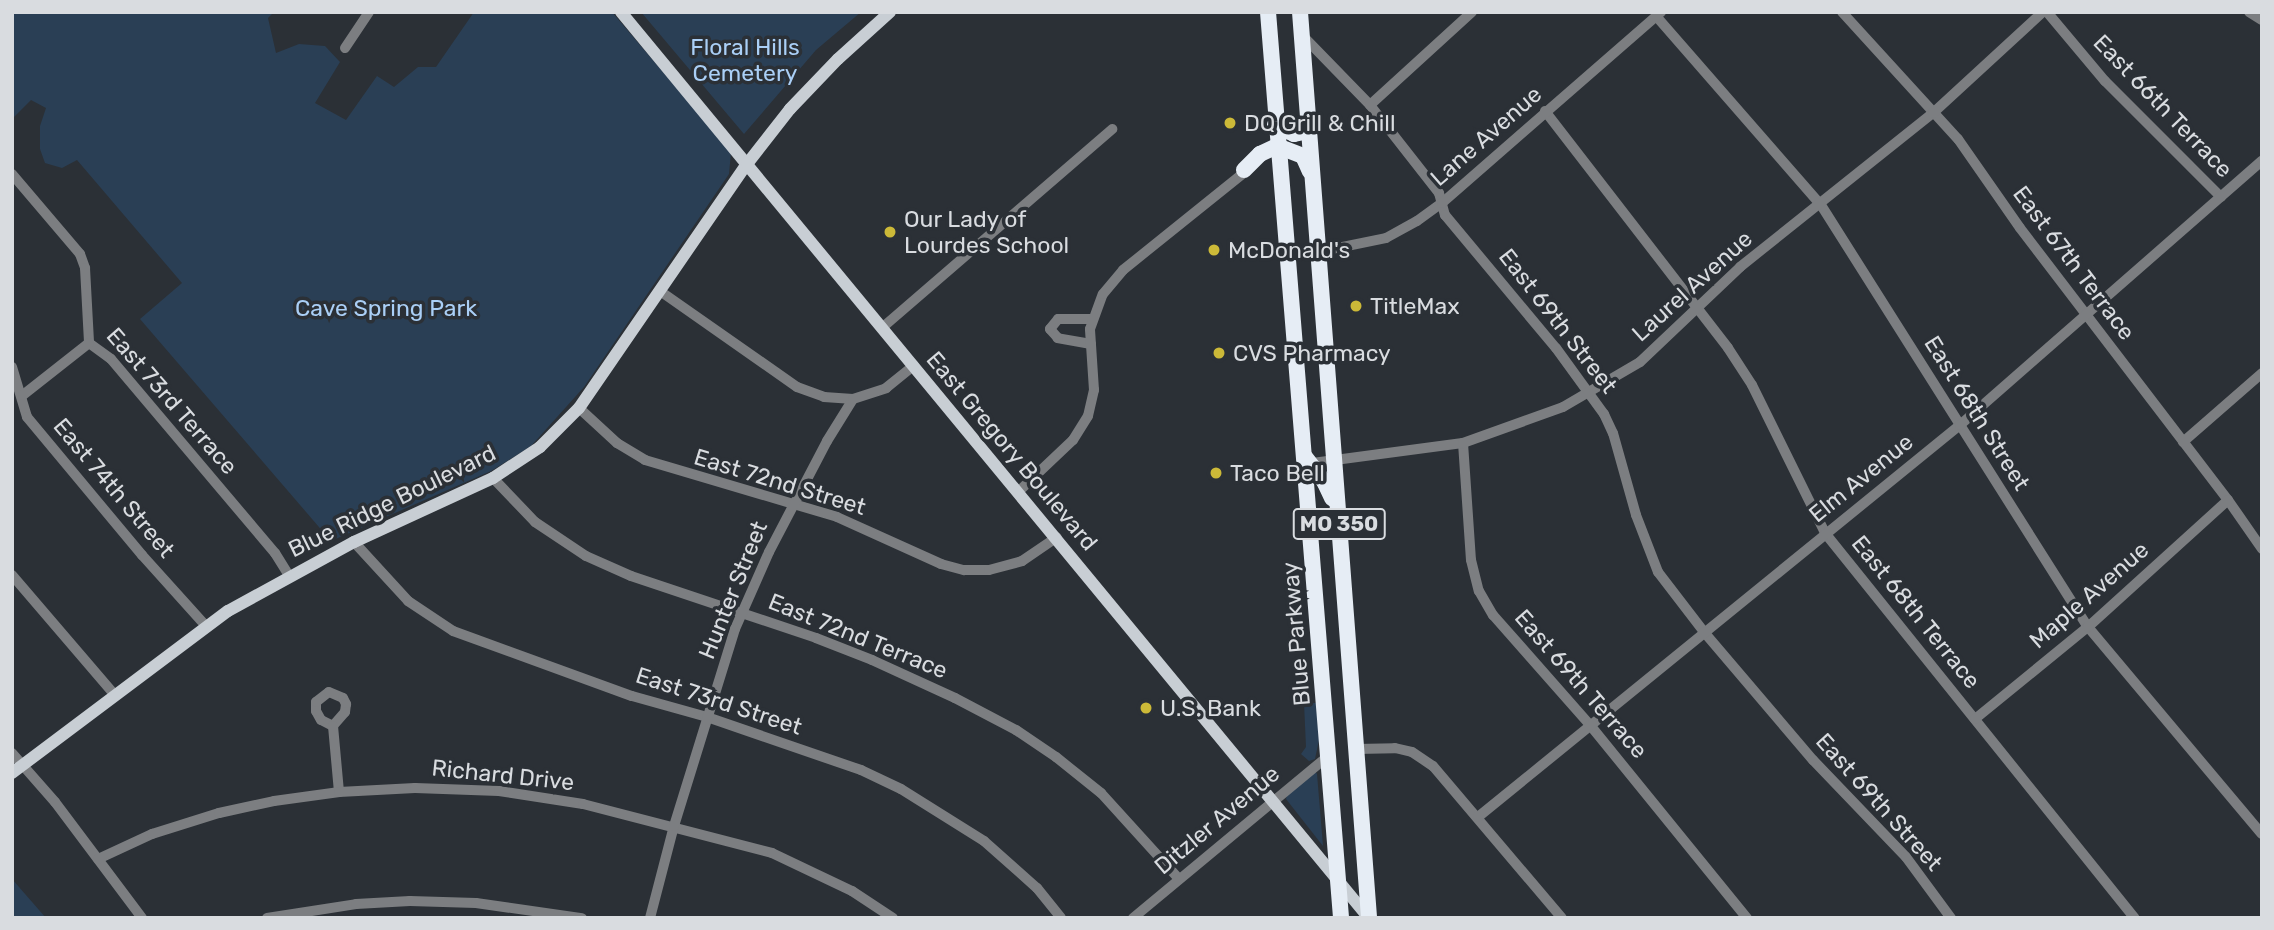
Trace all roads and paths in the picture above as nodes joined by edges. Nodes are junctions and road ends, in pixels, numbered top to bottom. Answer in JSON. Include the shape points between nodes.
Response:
{"nodes":[{"id":1,"x":369,"y":12,"type":"edge"},
{"id":2,"x":621,"y":12,"type":"edge"},
{"id":3,"x":890,"y":12,"type":"edge"},
{"id":4,"x":1268,"y":12,"type":"edge"},
{"id":5,"x":1300,"y":12,"type":"edge"},
{"id":6,"x":1472,"y":12,"type":"edge"},
{"id":7,"x":1842,"y":12,"type":"edge"},
{"id":8,"x":2045,"y":12,"type":"edge"},
{"id":9,"x":2249,"y":12,"type":"edge"},
{"id":10,"x":1659,"y":14,"type":"edge"},
{"id":11,"x":2262,"y":20,"type":"edge"},
{"id":12,"x":1302,"y":35,"type":"junction"},
{"id":13,"x":345,"y":48,"type":"dead end"},
{"id":14,"x":1370,"y":105,"type":"junction"},
{"id":15,"x":1545,"y":111,"type":"junction"},
{"id":16,"x":1933,"y":113,"type":"junction"},
{"id":17,"x":1275,"y":125,"type":"junction"},
{"id":18,"x":1112,"y":129,"type":"dead end"},
{"id":19,"x":1308,"y":131,"type":"junction"},
{"id":20,"x":1277,"y":146,"type":"junction"},
{"id":21,"x":2262,"y":162,"type":"edge"},
{"id":22,"x":747,"y":164,"type":"junction"},
{"id":23,"x":1278,"y":166,"type":"junction"},
{"id":24,"x":1245,"y":171,"type":"junction"},
{"id":25,"x":12,"y":174,"type":"edge"},
{"id":26,"x":1312,"y":178,"type":"junction"},
{"id":27,"x":2221,"y":197,"type":"junction"},
{"id":28,"x":1442,"y":203,"type":"junction"},
{"id":29,"x":1821,"y":205,"type":"junction"},
{"id":30,"x":1318,"y":251,"type":"junction"},
{"id":31,"x":660,"y":291,"type":"junction"},
{"id":32,"x":1698,"y":309,"type":"junction"},
{"id":33,"x":2087,"y":314,"type":"junction"},
{"id":34,"x":1092,"y":318,"type":"junction"},
{"id":35,"x":883,"y":327,"type":"junction"},
{"id":36,"x":89,"y":343,"type":"junction"},
{"id":37,"x":1091,"y":344,"type":"junction"},
{"id":38,"x":914,"y":365,"type":"junction"},
{"id":39,"x":12,"y":367,"type":"edge"},
{"id":40,"x":2262,"y":373,"type":"edge"},
{"id":41,"x":1589,"y":392,"type":"junction"},
{"id":42,"x":23,"y":396,"type":"junction"},
{"id":43,"x":853,"y":399,"type":"junction"},
{"id":44,"x":579,"y":408,"type":"junction"},
{"id":45,"x":1960,"y":425,"type":"junction"},
{"id":46,"x":2183,"y":442,"type":"junction"},
{"id":47,"x":1463,"y":443,"type":"junction"},
{"id":48,"x":1334,"y":460,"type":"junction"},
{"id":49,"x":1307,"y":461,"type":"junction"},
{"id":50,"x":493,"y":478,"type":"junction"},
{"id":51,"x":1019,"y":491,"type":"junction"},
{"id":52,"x":2228,"y":500,"type":"junction"},
{"id":53,"x":792,"y":505,"type":"junction"},
{"id":54,"x":1338,"y":514,"type":"junction"},
{"id":55,"x":1825,"y":533,"type":"junction"},
{"id":56,"x":1057,"y":537,"type":"junction"},
{"id":57,"x":354,"y":542,"type":"junction"},
{"id":58,"x":2262,"y":549,"type":"edge"},
{"id":59,"x":12,"y":575,"type":"edge"},
{"id":60,"x":289,"y":575,"type":"junction"},
{"id":61,"x":742,"y":612,"type":"junction"},
{"id":62,"x":205,"y":625,"type":"junction"},
{"id":63,"x":2088,"y":627,"type":"junction"},
{"id":64,"x":1703,"y":632,"type":"junction"},
{"id":65,"x":114,"y":694,"type":"junction"},
{"id":66,"x":707,"y":717,"type":"junction"},
{"id":67,"x":1975,"y":719,"type":"junction"},
{"id":68,"x":1591,"y":724,"type":"junction"},
{"id":69,"x":333,"y":726,"type":"dead end"},
{"id":70,"x":1356,"y":749,"type":"junction"},
{"id":71,"x":12,"y":752,"type":"edge"},
{"id":72,"x":1328,"y":756,"type":"junction"},
{"id":73,"x":17,"y":768,"type":"edge"},
{"id":74,"x":339,"y":792,"type":"junction"},
{"id":75,"x":1274,"y":801,"type":"junction"},
{"id":76,"x":1478,"y":817,"type":"junction"},
{"id":77,"x":674,"y":826,"type":"junction"},
{"id":78,"x":2262,"y":834,"type":"edge"},
{"id":79,"x":98,"y":859,"type":"junction"},
{"id":80,"x":1179,"y":879,"type":"junction"},
{"id":81,"x":1338,"y":882,"type":"junction"},
{"id":82,"x":142,"y":918,"type":"edge"},
{"id":83,"x":267,"y":918,"type":"edge"},
{"id":84,"x":582,"y":918,"type":"edge"},
{"id":85,"x":650,"y":918,"type":"edge"},
{"id":86,"x":893,"y":918,"type":"edge"},
{"id":87,"x":1061,"y":918,"type":"edge"},
{"id":88,"x":1133,"y":918,"type":"edge"},
{"id":89,"x":1341,"y":918,"type":"edge"},
{"id":90,"x":1369,"y":918,"type":"edge"},
{"id":91,"x":1562,"y":918,"type":"edge"},
{"id":92,"x":1747,"y":918,"type":"edge"},
{"id":93,"x":1951,"y":918,"type":"edge"},
{"id":94,"x":2135,"y":918,"type":"edge"}],
"edges":[{"from":1,"to":13,"type":"street"},
{"from":2,"to":22,"type":"main road","name":"East Gregory Boulevard"},
{"from":3,"to":22,"type":"main road","name":"Blue Ridge Boulevard","via":[[790,109]]},
{"from":4,"to":17,"type":"highway","name":"Blue Parkway","number":"MO 350"},
{"from":5,"to":12,"type":"highway","number":"MO 350"},
{"from":6,"to":14,"type":"street"},
{"from":7,"to":16,"type":"street","name":"East 67th Terrace"},
{"from":8,"to":16,"type":"street","name":"Laurel Avenue"},
{"from":8,"to":27,"type":"street","name":"East 66th Terrace","via":[[2105,81]]},
{"from":9,"to":11,"type":"street"},
{"from":10,"to":15,"type":"street","name":"Lane Avenue"},
{"from":10,"to":29,"type":"street","name":"East 68th Street"},
{"from":12,"to":14,"type":"street","name":"East 69th Street"},
{"from":12,"to":19,"type":"highway","number":"MO 350"},
{"from":14,"to":28,"type":"street","name":"East 69th Street","via":[[1440,193]]},
{"from":15,"to":28,"type":"street","name":"Lane Avenue"},
{"from":15,"to":32,"type":"street","name":"East 68th Terrace"},
{"from":16,"to":29,"type":"street","name":"Laurel Avenue"},
{"from":16,"to":33,"type":"street","name":"East 67th Terrace","via":[[1958,139]]},
{"from":17,"to":19,"type":"highway","via":[[1294,134]]},
{"from":17,"to":20,"type":"highway","name":"Blue Parkway","number":"MO 350"},
{"from":18,"to":35,"type":"street"},
{"from":19,"to":26,"type":"highway","number":"MO 350"},
{"from":20,"to":23,"type":"highway","name":"Blue Parkway","number":"MO 350"},
{"from":20,"to":24,"type":"highway","via":[[1259,154]]},
{"from":20,"to":26,"type":"highway","via":[[1303,156]]},
{"from":21,"to":27,"type":"street","name":"Elm Avenue"},
{"from":22,"to":31,"type":"main road","name":"Blue Ridge Boulevard"},
{"from":22,"to":35,"type":"main road","name":"East Gregory Boulevard"},
{"from":23,"to":24,"type":"highway","via":[[1262,164]]},
{"from":23,"to":49,"type":"highway","name":"Blue Parkway","number":"MO 350"},
{"from":24,"to":34,"type":"street","via":[[1123,270],[1103,294]]},
{"from":25,"to":36,"type":"street","name":"East 73rd Terrace","via":[[80,254],[85,268]]},
{"from":26,"to":30,"type":"highway","number":"MO 350"},
{"from":27,"to":33,"type":"street","name":"Elm Avenue"},
{"from":28,"to":30,"type":"street","name":"Lane Avenue","via":[[1386,238]]},
{"from":28,"to":41,"type":"street","name":"East 69th Street","via":[[1445,215]]},
{"from":29,"to":32,"type":"street","name":"Laurel Avenue","via":[[1740,267]]},
{"from":29,"to":45,"type":"street","name":"East 68th Street"},
{"from":30,"to":48,"type":"highway","number":"MO 350"},
{"from":31,"to":43,"type":"street","via":[[797,387],[824,397]]},
{"from":31,"to":44,"type":"main road","name":"Blue Ridge Boulevard"},
{"from":32,"to":41,"type":"street","name":"Laurel Avenue","via":[[1640,362]]},
{"from":32,"to":55,"type":"street","name":"East 68th Terrace","via":[[1752,385]]},
{"from":33,"to":45,"type":"street","name":"Elm Avenue"},
{"from":33,"to":46,"type":"street","name":"East 67th Terrace"},
{"from":34,"to":37,"type":"street"},
{"from":34,"to":37,"type":"street","via":[[1058,319],[1050,329],[1058,338]]},
{"from":35,"to":38,"type":"main road","name":"East Gregory Boulevard"},
{"from":36,"to":42,"type":"street"},
{"from":36,"to":60,"type":"street","name":"East 73rd Terrace","via":[[111,359]]},
{"from":37,"to":51,"type":"street","via":[[1094,390],[1088,416],[1073,440]]},
{"from":38,"to":43,"type":"street","via":[[886,388]]},
{"from":38,"to":51,"type":"main road","name":"East Gregory Boulevard"},
{"from":39,"to":42,"type":"street","name":"East 74th Street"},
{"from":40,"to":46,"type":"street"},
{"from":41,"to":47,"type":"street","name":"Laurel Avenue","via":[[1544,416]]},
{"from":41,"to":64,"type":"street","name":"East 69th Street","via":[[1613,433],[1651,558]]},
{"from":42,"to":62,"type":"street","name":"East 74th Street","via":[[27,417]]},
{"from":43,"to":53,"type":"street","name":"Hunter Street"},
{"from":44,"to":50,"type":"main road","name":"Blue Ridge Boulevard","via":[[540,447]]},
{"from":44,"to":53,"type":"street","name":"East 72nd Street","via":[[617,443],[645,460]]},
{"from":45,"to":55,"type":"street","name":"Elm Avenue"},
{"from":45,"to":63,"type":"street","name":"East 68th Street"},
{"from":46,"to":52,"type":"street","name":"East 67th Terrace"},
{"from":47,"to":48,"type":"street","name":"Laurel Avenue"},
{"from":47,"to":68,"type":"street","name":"East 69th Terrace","via":[[1471,560],[1479,591],[1493,615]]},
{"from":48,"to":49,"type":"street","name":"Laurel Avenue"},
{"from":48,"to":54,"type":"highway","number":"MO 350"},
{"from":49,"to":54,"type":"highway","via":[[1325,483]]},
{"from":49,"to":72,"type":"highway","name":"Blue Parkway","number":"MO 350"},
{"from":50,"to":57,"type":"main road","name":"Blue Ridge Boulevard"},
{"from":50,"to":61,"type":"street","name":"East 72nd Terrace","via":[[536,522],[586,556],[631,576]]},
{"from":51,"to":56,"type":"main road","name":"East Gregory Boulevard"},
{"from":52,"to":58,"type":"street","name":"East 67th Terrace"},
{"from":52,"to":63,"type":"street","name":"Maple Avenue"},
{"from":53,"to":56,"type":"street","name":"East 72nd Street","via":[[837,517],[964,570],[989,570],[1023,561]]},
{"from":53,"to":61,"type":"street","name":"Hunter Street"},
{"from":54,"to":70,"type":"highway","number":"MO 350"},
{"from":55,"to":64,"type":"street","name":"Elm Avenue"},
{"from":55,"to":67,"type":"street","name":"East 68th Terrace"},
{"from":56,"to":75,"type":"main road","name":"East Gregory Boulevard"},
{"from":57,"to":60,"type":"main road","name":"Blue Ridge Boulevard"},
{"from":57,"to":66,"type":"street","name":"East 73rd Street","via":[[408,601],[453,631],[632,696]]},
{"from":59,"to":65,"type":"street"},
{"from":60,"to":62,"type":"main road","name":"Blue Ridge Boulevard"},
{"from":61,"to":66,"type":"street","name":"Hunter Street"},
{"from":61,"to":80,"type":"street","name":"East 72nd Terrace","via":[[872,660],[1016,730],[1101,793]]},
{"from":62,"to":65,"type":"main road","name":"Blue Ridge Boulevard"},
{"from":63,"to":67,"type":"street","name":"Maple Avenue"},
{"from":63,"to":78,"type":"street","name":"East 68th Street"},
{"from":64,"to":68,"type":"street","name":"Elm Avenue"},
{"from":64,"to":93,"type":"street","name":"East 69th Street","via":[[1813,760],[1906,857]]},
{"from":65,"to":73,"type":"main road","name":"Blue Ridge Boulevard"},
{"from":66,"to":77,"type":"street","name":"Hunter Street"},
{"from":66,"to":87,"type":"street","name":"East 73rd Street","via":[[861,770],[940,810],[1024,876]]},
{"from":67,"to":94,"type":"street","name":"East 68th Terrace"},
{"from":68,"to":76,"type":"street","name":"Elm Avenue"},
{"from":68,"to":92,"type":"street","name":"East 69th Terrace"},
{"from":69,"to":74,"type":"street"},
{"from":70,"to":76,"type":"street","via":[[1412,752],[1433,766]]},
{"from":70,"to":90,"type":"highway","number":"MO 350"},
{"from":71,"to":73,"type":"street"},
{"from":72,"to":75,"type":"street","name":"Ditzler Avenue"},
{"from":72,"to":81,"type":"highway","name":"Blue Parkway","number":"MO 350"},
{"from":73,"to":79,"type":"street","via":[[55,802]]},
{"from":74,"to":77,"type":"street","name":"Richard Drive","via":[[415,788],[499,791],[583,804]]},
{"from":74,"to":79,"type":"street","name":"Richard Drive","via":[[219,813],[152,834]]},
{"from":75,"to":80,"type":"street","name":"Ditzler Avenue"},
{"from":75,"to":81,"type":"main road","name":"East Gregory Boulevard"},
{"from":76,"to":91,"type":"street"},
{"from":77,"to":85,"type":"street","name":"Hunter Street"},
{"from":77,"to":86,"type":"street","name":"Richard Drive","via":[[772,853],[813,870]]},
{"from":79,"to":82,"type":"street"},
{"from":80,"to":88,"type":"street","name":"Ditzler Avenue"},
{"from":81,"to":89,"type":"highway","name":"Blue Parkway","number":"MO 350"},
{"from":81,"to":90,"type":"main road","name":"East Gregory Boulevard"},
{"from":83,"to":84,"type":"street","via":[[410,901],[476,903]]}]}
